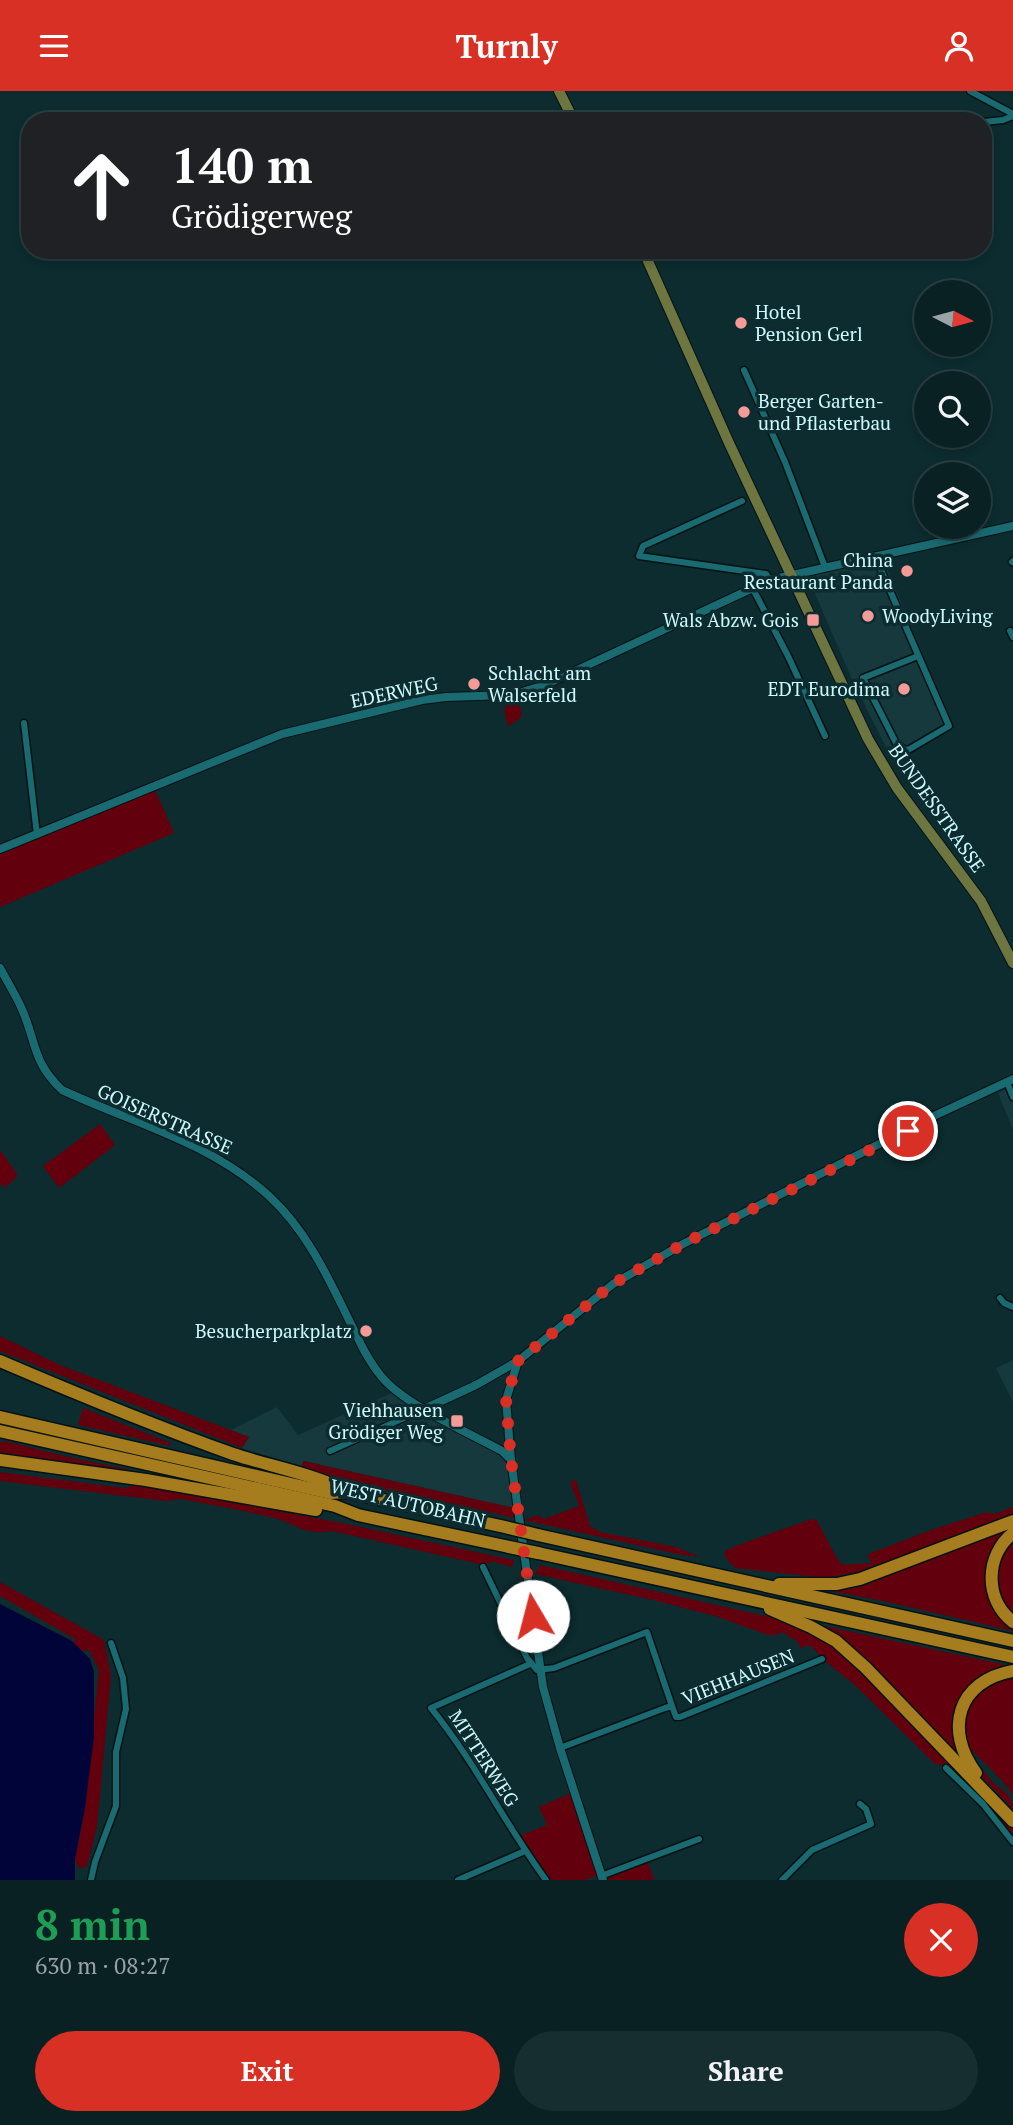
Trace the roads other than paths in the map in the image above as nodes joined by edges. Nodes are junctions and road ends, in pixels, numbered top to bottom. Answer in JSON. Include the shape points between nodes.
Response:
{"nodes":[{"id":1,"x":559,"y":91,"type":"edge"},
{"id":2,"x":971,"y":91,"type":"edge"},
{"id":3,"x":570,"y":112,"type":"edge"},
{"id":4,"x":1013,"y":115,"type":"edge"},
{"id":5,"x":992,"y":120,"type":"edge"},
{"id":6,"x":647,"y":259,"type":"edge"},
{"id":7,"x":744,"y":370,"type":"dead end"},
{"id":8,"x":742,"y":501,"type":"dead end"},
{"id":9,"x":1013,"y":526,"type":"edge"},
{"id":10,"x":875,"y":557,"type":"junction"},
{"id":11,"x":825,"y":567,"type":"junction"},
{"id":12,"x":793,"y":576,"type":"junction"},
{"id":13,"x":770,"y":580,"type":"junction"},
{"id":14,"x":753,"y":589,"type":"junction"},
{"id":15,"x":918,"y":656,"type":"junction"},
{"id":16,"x":24,"y":723,"type":"dead end"},
{"id":17,"x":825,"y":736,"type":"dead end"},
{"id":18,"x":37,"y":835,"type":"junction"},
{"id":19,"x":0,"y":849,"type":"edge"},
{"id":20,"x":1013,"y":963,"type":"edge"},
{"id":21,"x":0,"y":968,"type":"edge"},
{"id":22,"x":1010,"y":1080,"type":"edge"},
{"id":23,"x":1013,"y":1097,"type":"edge"},
{"id":24,"x":1000,"y":1298,"type":"dead end"},
{"id":25,"x":1013,"y":1307,"type":"edge"},
{"id":26,"x":0,"y":1361,"type":"edge"},
{"id":27,"x":518,"y":1361,"type":"junction"},
{"id":28,"x":424,"y":1409,"type":"junction"},
{"id":29,"x":0,"y":1417,"type":"edge"},
{"id":30,"x":0,"y":1431,"type":"edge"},
{"id":31,"x":330,"y":1451,"type":"dead end"},
{"id":32,"x":0,"y":1460,"type":"edge"},
{"id":33,"x":511,"y":1460,"type":"junction"},
{"id":34,"x":347,"y":1492,"type":"junction"},
{"id":35,"x":358,"y":1515,"type":"junction"},
{"id":36,"x":1013,"y":1521,"type":"edge"},
{"id":37,"x":1013,"y":1533,"type":"edge"},
{"id":38,"x":483,"y":1567,"type":"dead end"},
{"id":39,"x":755,"y":1584,"type":"junction"},
{"id":40,"x":751,"y":1599,"type":"junction"},
{"id":41,"x":1013,"y":1622,"type":"edge"},
{"id":42,"x":1013,"y":1641,"type":"edge"},
{"id":43,"x":111,"y":1643,"type":"dead end"},
{"id":44,"x":1013,"y":1657,"type":"edge"},
{"id":45,"x":822,"y":1659,"type":"dead end"},
{"id":46,"x":530,"y":1664,"type":"junction"},
{"id":47,"x":541,"y":1671,"type":"junction"},
{"id":48,"x":1013,"y":1671,"type":"edge"},
{"id":49,"x":672,"y":1706,"type":"junction"},
{"id":50,"x":560,"y":1748,"type":"junction"},
{"id":51,"x":946,"y":1768,"type":"dead end"},
{"id":52,"x":860,"y":1804,"type":"dead end"},
{"id":53,"x":1013,"y":1811,"type":"edge"},
{"id":54,"x":1013,"y":1821,"type":"edge"},
{"id":55,"x":699,"y":1839,"type":"dead end"},
{"id":56,"x":1013,"y":1842,"type":"edge"},
{"id":57,"x":525,"y":1851,"type":"junction"},
{"id":58,"x":602,"y":1878,"type":"edge"},
{"id":59,"x":91,"y":1880,"type":"edge"},
{"id":60,"x":458,"y":1880,"type":"edge"},
{"id":61,"x":546,"y":1880,"type":"edge"},
{"id":62,"x":782,"y":1880,"type":"edge"}],
"edges":[{"from":1,"to":3,"type":"main road"},
{"from":2,"to":4,"type":"street"},
{"from":4,"to":5,"type":"street"},
{"from":6,"to":12,"type":"main road","name":"BUNDESSTRASSE"},
{"from":7,"to":11,"type":"street"},
{"from":8,"to":13,"type":"street","via":[[643,546],[639,556],[766,574]]},
{"from":9,"to":10,"type":"street","name":"EDERWEG"},
{"from":10,"to":11,"type":"street","name":"EDERWEG"},
{"from":10,"to":15,"type":"street"},
{"from":11,"to":12,"type":"street","name":"EDERWEG"},
{"from":12,"to":13,"type":"street","name":"EDERWEG"},
{"from":12,"to":20,"type":"main road","name":"BUNDESSTRASSE","via":[[885,769],[977,895]]},
{"from":13,"to":14,"type":"street","name":"EDERWEG"},
{"from":14,"to":17,"type":"street"},
{"from":14,"to":18,"type":"street","name":"EDERWEG","via":[[531,691],[422,700],[282,734]]},
{"from":15,"to":15,"type":"street","via":[[949,726],[908,750],[898,747],[863,678]]},
{"from":16,"to":18,"type":"street"},
{"from":18,"to":19,"type":"street","name":"EDERWEG"},
{"from":21,"to":28,"type":"street","name":"GOISERSTRASSE","via":[[22,1008],[38,1061],[50,1078],[62,1090],[196,1146],[235,1168],[270,1197],[297,1227],[324,1269],[380,1375]]},
{"from":22,"to":23,"type":"street"},
{"from":22,"to":27,"type":"street","via":[[613,1284]]},
{"from":24,"to":25,"type":"street"},
{"from":26,"to":34,"type":"highway","via":[[164,1429]]},
{"from":27,"to":28,"type":"street"},
{"from":27,"to":33,"type":"street","via":[[506,1399]]},
{"from":28,"to":31,"type":"street"},
{"from":28,"to":33,"type":"street","name":"GOISERSTRASSE"},
{"from":29,"to":34,"type":"highway","name":"WEST AUTOBAHN","via":[[330,1493]]},
{"from":30,"to":35,"type":"highway","name":"WEST AUTOBAHN","via":[[335,1506]]},
{"from":32,"to":35,"type":"highway"},
{"from":33,"to":47,"type":"street"},
{"from":34,"to":39,"type":"highway","name":"WEST AUTOBAHN","bridge":true},
{"from":35,"to":40,"type":"highway","name":"WEST AUTOBAHN","bridge":true},
{"from":36,"to":39,"type":"highway","via":[[850,1581]]},
{"from":37,"to":41,"type":"highway","via":[[1000,1546],[990,1576],[1000,1609]]},
{"from":38,"to":46,"type":"street"},
{"from":39,"to":42,"type":"highway","name":"WEST AUTOBAHN"},
{"from":40,"to":44,"type":"highway","name":"WEST AUTOBAHN"},
{"from":40,"to":54,"type":"highway","via":[[836,1641]]},
{"from":43,"to":59,"type":"street","via":[[123,1678],[126,1709],[116,1752],[116,1806]]},
{"from":45,"to":49,"type":"street","name":"VIEHHAUSEN","via":[[680,1717]]},
{"from":46,"to":47,"type":"street"},
{"from":46,"to":57,"type":"street","name":"MITTERWEG","via":[[431,1708],[487,1786]]},
{"from":47,"to":49,"type":"street","name":"VIEHHAUSEN","via":[[647,1632]]},
{"from":47,"to":50,"type":"street"},
{"from":48,"to":53,"type":"highway","via":[[992,1677],[970,1694],[959,1717],[958,1734],[968,1762]]},
{"from":49,"to":50,"type":"street","name":"VIEHHAUSEN"},
{"from":50,"to":58,"type":"street"},
{"from":51,"to":56,"type":"street"},
{"from":52,"to":62,"type":"street","via":[[872,1824],[812,1850]]},
{"from":55,"to":58,"type":"street"},
{"from":57,"to":60,"type":"street"},
{"from":57,"to":61,"type":"street","name":"MITTERWEG"}]}
